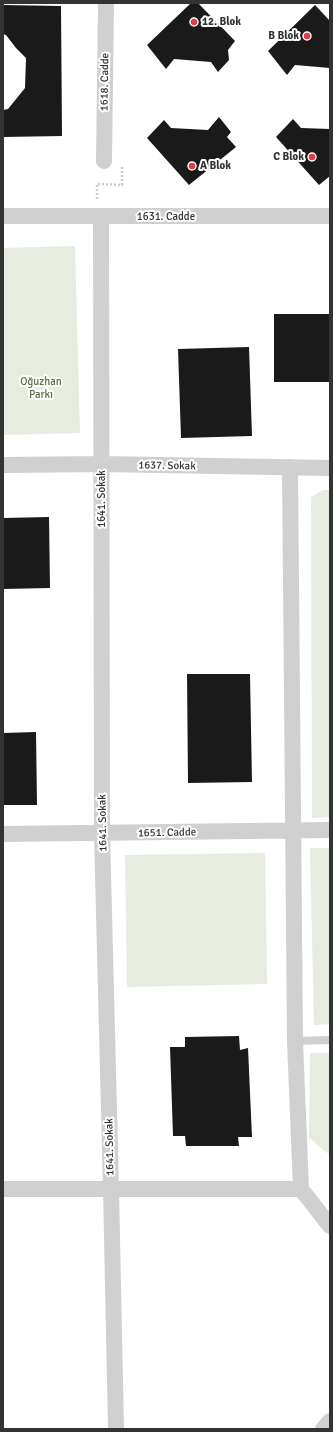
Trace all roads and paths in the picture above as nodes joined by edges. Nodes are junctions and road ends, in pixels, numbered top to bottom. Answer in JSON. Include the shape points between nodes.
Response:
{"nodes":[{"id":1,"x":106,"y":3,"type":"edge"},
{"id":2,"x":104,"y":161,"type":"joint"},
{"id":3,"x":3,"y":216,"type":"edge"},
{"id":4,"x":330,"y":216,"type":"edge"},
{"id":5,"x":99,"y":217,"type":"junction"},
{"id":6,"x":102,"y":464,"type":"junction"},
{"id":7,"x":3,"y":465,"type":"edge"},
{"id":8,"x":290,"y":468,"type":"junction"},
{"id":9,"x":330,"y":468,"type":"edge"},
{"id":10,"x":330,"y":830,"type":"edge"},
{"id":11,"x":292,"y":831,"type":"junction"},
{"id":12,"x":3,"y":834,"type":"edge"},
{"id":13,"x":102,"y":834,"type":"junction"},
{"id":14,"x":330,"y":1040,"type":"edge"},
{"id":15,"x":295,"y":1041,"type":"junction"},
{"id":16,"x":3,"y":1189,"type":"edge"},
{"id":17,"x":111,"y":1189,"type":"junction"},
{"id":18,"x":301,"y":1189,"type":"junction"},
{"id":19,"x":330,"y":1209,"type":"edge"},
{"id":20,"x":330,"y":1226,"type":"edge"},
{"id":21,"x":330,"y":1421,"type":"edge"},
{"id":22,"x":116,"y":1429,"type":"edge"},
{"id":23,"x":322,"y":1429,"type":"edge"}],
"edges":[{"from":1,"to":2,"type":"street","name":"1618. Cadde"},
{"from":2,"to":5,"type":"path","via":[[122,161],[122,185],[97,184]]},
{"from":3,"to":5,"type":"street","name":"1631. Cadde"},
{"from":4,"to":5,"type":"street","name":"1631. Cadde"},
{"from":5,"to":6,"type":"street","name":"1641. Sokak"},
{"from":6,"to":7,"type":"street","name":"1637. Sokak"},
{"from":6,"to":8,"type":"street","name":"1637. Sokak"},
{"from":6,"to":13,"type":"street","name":"1641. Sokak"},
{"from":8,"to":9,"type":"street","name":"1637. Sokak"},
{"from":8,"to":11,"type":"street"},
{"from":10,"to":11,"type":"street","name":"1651. Cadde"},
{"from":11,"to":13,"type":"street","name":"1651. Cadde"},
{"from":11,"to":15,"type":"street"},
{"from":12,"to":13,"type":"street","name":"1651. Cadde"},
{"from":13,"to":17,"type":"street","name":"1641. Sokak"},
{"from":14,"to":15,"type":"lane"},
{"from":15,"to":18,"type":"street"},
{"from":16,"to":17,"type":"street"},
{"from":17,"to":18,"type":"street"},
{"from":17,"to":22,"type":"street","name":"1641. Sokak"},
{"from":18,"to":19,"type":"street"},
{"from":18,"to":20,"type":"street"},
{"from":21,"to":23,"type":"street"}]}
